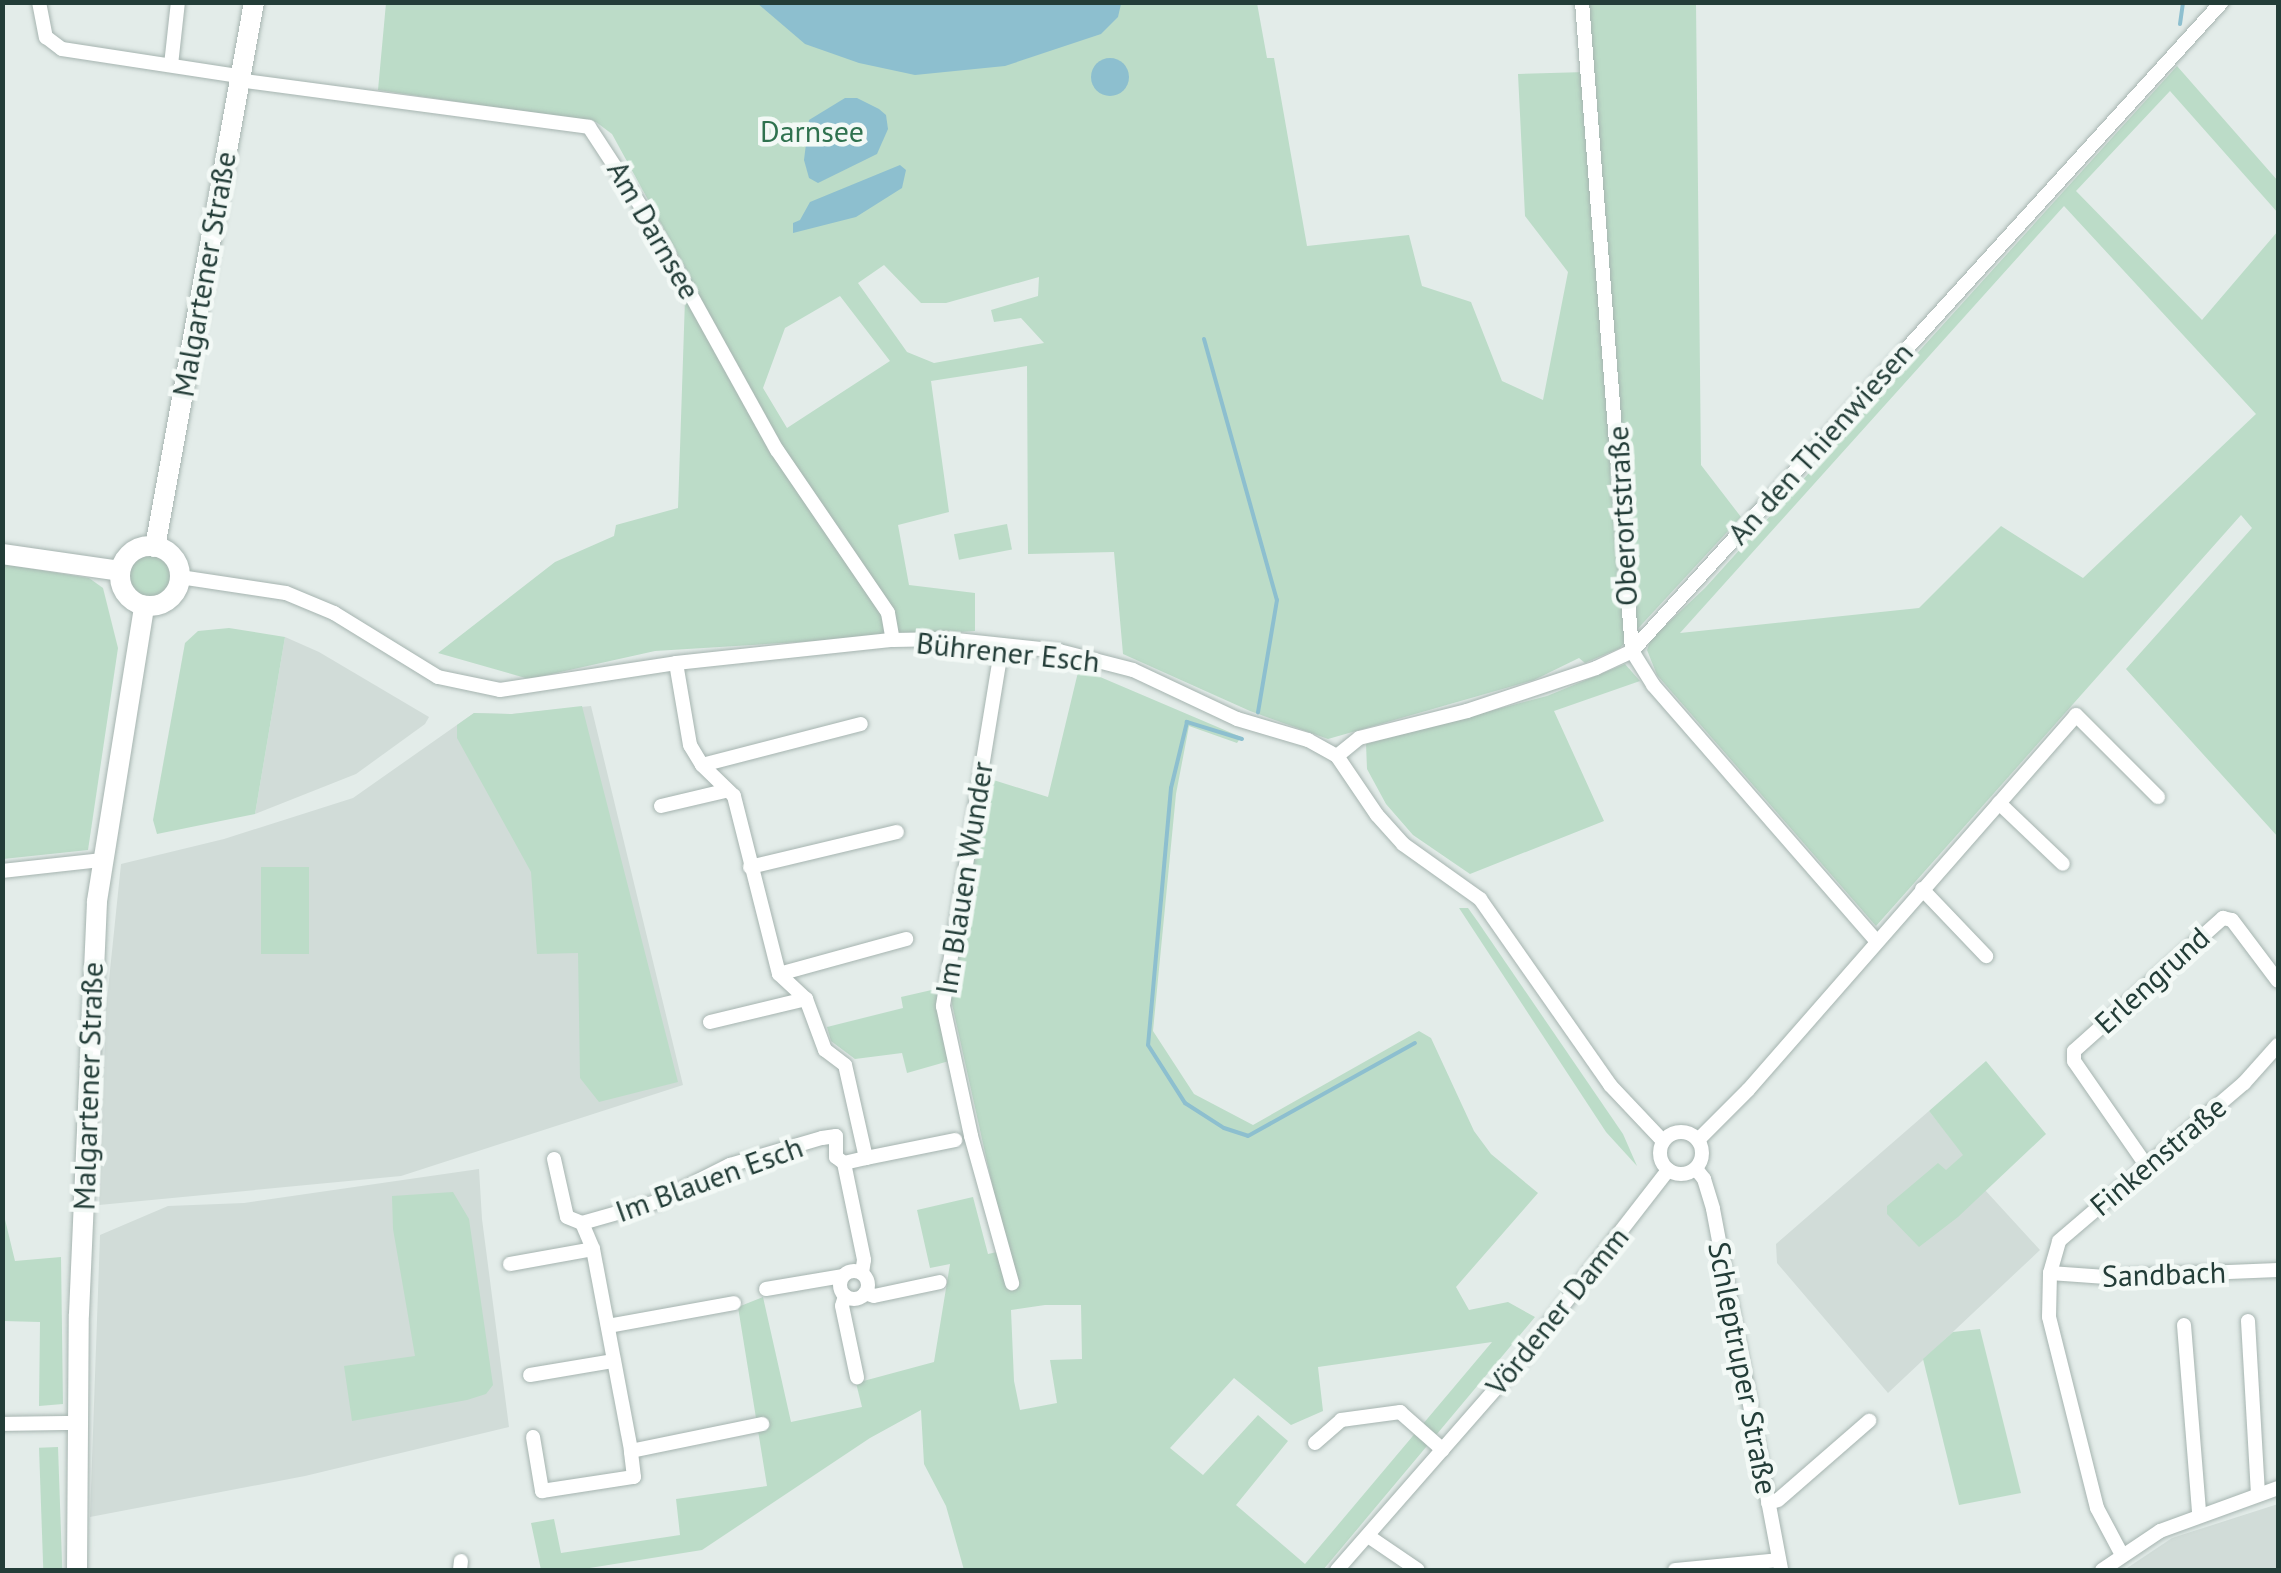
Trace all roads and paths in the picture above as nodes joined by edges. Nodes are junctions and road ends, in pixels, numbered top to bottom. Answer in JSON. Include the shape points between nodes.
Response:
{"nodes":[{"id":1,"x":39,"y":2,"type":"edge"},
{"id":2,"x":178,"y":2,"type":"edge"},
{"id":3,"x":254,"y":2,"type":"edge"},
{"id":4,"x":1582,"y":2,"type":"edge"},
{"id":5,"x":2222,"y":2,"type":"edge"},
{"id":6,"x":171,"y":65,"type":"junction"},
{"id":7,"x":238,"y":78,"type":"junction"},
{"id":8,"x":155,"y":546,"type":"junction"},
{"id":9,"x":2,"y":554,"type":"edge"},
{"id":10,"x":120,"y":571,"type":"junction"},
{"id":11,"x":180,"y":577,"type":"junction"},
{"id":12,"x":144,"y":606,"type":"junction"},
{"id":13,"x":893,"y":640,"type":"junction"},
{"id":14,"x":1002,"y":645,"type":"junction"},
{"id":15,"x":1632,"y":651,"type":"junction"},
{"id":16,"x":676,"y":663,"type":"junction"},
{"id":17,"x":861,"y":724,"type":"dead end"},
{"id":18,"x":1338,"y":756,"type":"junction"},
{"id":19,"x":702,"y":765,"type":"junction"},
{"id":20,"x":725,"y":791,"type":"junction"},
{"id":21,"x":2158,"y":798,"type":"dead end"},
{"id":22,"x":1998,"y":803,"type":"junction"},
{"id":23,"x":661,"y":806,"type":"dead end"},
{"id":24,"x":897,"y":832,"type":"dead end"},
{"id":25,"x":102,"y":860,"type":"junction"},
{"id":26,"x":2062,"y":864,"type":"dead end"},
{"id":27,"x":750,"y":867,"type":"junction"},
{"id":28,"x":2,"y":871,"type":"edge"},
{"id":29,"x":1922,"y":889,"type":"junction"},
{"id":30,"x":906,"y":940,"type":"dead end"},
{"id":31,"x":1876,"y":941,"type":"junction"},
{"id":32,"x":1986,"y":956,"type":"dead end"},
{"id":33,"x":779,"y":974,"type":"junction"},
{"id":34,"x":2278,"y":980,"type":"edge"},
{"id":35,"x":806,"y":999,"type":"junction"},
{"id":36,"x":710,"y":1022,"type":"dead end"},
{"id":37,"x":2278,"y":1045,"type":"edge"},
{"id":38,"x":858,"y":1127,"type":"junction"},
{"id":39,"x":836,"y":1136,"type":"junction"},
{"id":40,"x":955,"y":1140,"type":"dead end"},
{"id":41,"x":1698,"y":1140,"type":"junction"},
{"id":42,"x":1663,"y":1141,"type":"junction"},
{"id":43,"x":866,"y":1158,"type":"junction"},
{"id":44,"x":554,"y":1159,"type":"dead end"},
{"id":45,"x":844,"y":1164,"type":"junction"},
{"id":46,"x":2146,"y":1164,"type":"junction"},
{"id":47,"x":1696,"y":1169,"type":"junction"},
{"id":48,"x":1668,"y":1170,"type":"junction"},
{"id":49,"x":582,"y":1223,"type":"junction"},
{"id":50,"x":592,"y":1248,"type":"junction"},
{"id":51,"x":510,"y":1264,"type":"dead end"},
{"id":52,"x":2278,"y":1270,"type":"edge"},
{"id":53,"x":862,"y":1274,"type":"junction"},
{"id":54,"x":2050,"y":1274,"type":"junction"},
{"id":55,"x":842,"y":1276,"type":"junction"},
{"id":56,"x":940,"y":1282,"type":"dead end"},
{"id":57,"x":1012,"y":1283,"type":"dead end"},
{"id":58,"x":766,"y":1289,"type":"dead end"},
{"id":59,"x":866,"y":1293,"type":"junction"},
{"id":60,"x":844,"y":1296,"type":"junction"},
{"id":61,"x":734,"y":1303,"type":"dead end"},
{"id":62,"x":2248,"y":1321,"type":"dead end"},
{"id":63,"x":2184,"y":1324,"type":"dead end"},
{"id":64,"x":608,"y":1326,"type":"junction"},
{"id":65,"x":614,"y":1360,"type":"junction"},
{"id":66,"x":530,"y":1374,"type":"dead end"},
{"id":67,"x":858,"y":1377,"type":"dead end"},
{"id":68,"x":1869,"y":1420,"type":"dead end"},
{"id":69,"x":76,"y":1423,"type":"junction"},
{"id":70,"x":2,"y":1424,"type":"edge"},
{"id":71,"x":762,"y":1424,"type":"dead end"},
{"id":72,"x":533,"y":1438,"type":"dead end"},
{"id":73,"x":1315,"y":1443,"type":"dead end"},
{"id":74,"x":1444,"y":1450,"type":"junction"},
{"id":75,"x":631,"y":1451,"type":"junction"},
{"id":76,"x":2278,"y":1488,"type":"edge"},
{"id":77,"x":2258,"y":1496,"type":"junction"},
{"id":78,"x":1768,"y":1502,"type":"junction"},
{"id":79,"x":2200,"y":1514,"type":"junction"},
{"id":80,"x":1368,"y":1536,"type":"junction"},
{"id":81,"x":2122,"y":1555,"type":"junction"},
{"id":82,"x":1780,"y":1565,"type":"edge"},
{"id":83,"x":78,"y":1570,"type":"edge"},
{"id":84,"x":1337,"y":1570,"type":"edge"},
{"id":85,"x":1418,"y":1570,"type":"edge"},
{"id":86,"x":1675,"y":1570,"type":"edge"},
{"id":87,"x":2102,"y":1570,"type":"edge"}],
"edges":[{"from":1,"to":6,"type":"street","via":[[46,37],[62,49]]},
{"from":2,"to":6,"type":"street"},
{"from":3,"to":7,"type":"street","name":"Malgartener Straße"},
{"from":4,"to":15,"type":"street","name":"Oberortstraße"},
{"from":5,"to":15,"type":"street","name":"An den Thienwiesen"},
{"from":6,"to":7,"type":"street"},
{"from":7,"to":8,"type":"street","name":"Malgartener Straße"},
{"from":7,"to":13,"type":"street","name":"Am Darnsee","via":[[589,127],[655,230],[777,450],[888,613]]},
{"from":8,"to":10,"type":"street","via":[[129,554]]},
{"from":8,"to":11,"type":"street","via":[[172,556]]},
{"from":9,"to":10,"type":"street"},
{"from":10,"to":12,"type":"street","via":[[124,594]]},
{"from":11,"to":12,"type":"street","via":[[170,599]]},
{"from":11,"to":16,"type":"street","name":"Bührener Esch","via":[[286,592],[334,613],[415,666],[470,686],[533,689]]},
{"from":12,"to":25,"type":"street","name":"Malgartener Straße"},
{"from":13,"to":14,"type":"street","name":"Bührener Esch"},
{"from":13,"to":16,"type":"street","name":"Bührener Esch"},
{"from":14,"to":18,"type":"street","name":"Bührener Esch","via":[[1114,664]]},
{"from":14,"to":57,"type":"street","name":"Im Blauen Wunder","via":[[943,1006]]},
{"from":15,"to":18,"type":"street","name":"An den Thienwiesen","via":[[1467,711],[1359,738]]},
{"from":15,"to":31,"type":"street","name":"Oberortstraße","via":[[1653,685]]},
{"from":16,"to":19,"type":"street","via":[[690,745]]},
{"from":17,"to":19,"type":"street"},
{"from":18,"to":42,"type":"street","via":[[1403,844],[1480,899],[1610,1086]]},
{"from":19,"to":20,"type":"street"},
{"from":20,"to":23,"type":"street"},
{"from":20,"to":27,"type":"street","via":[[734,796]]},
{"from":21,"to":22,"type":"street","via":[[2076,715]]},
{"from":22,"to":26,"type":"street"},
{"from":22,"to":29,"type":"street"},
{"from":24,"to":27,"type":"street"},
{"from":25,"to":28,"type":"street"},
{"from":25,"to":69,"type":"street","name":"Malgartener Straße"},
{"from":27,"to":33,"type":"street"},
{"from":29,"to":31,"type":"street"},
{"from":29,"to":32,"type":"street"},
{"from":30,"to":33,"type":"street"},
{"from":31,"to":41,"type":"street"},
{"from":33,"to":35,"type":"street"},
{"from":34,"to":46,"type":"street","name":"Erlengrund","via":[[2232,920],[2222,918],[2074,1052]]},
{"from":35,"to":36,"type":"street"},
{"from":35,"to":38,"type":"street","via":[[825,1050],[844,1065]]},
{"from":37,"to":46,"type":"street","name":"Finkenstraße","via":[[2244,1083]]},
{"from":38,"to":39,"type":"street","name":"Im Blauen Esch"},
{"from":38,"to":43,"type":"street"},
{"from":39,"to":45,"type":"street","name":"Im Blauen Esch","via":[[836,1156]]},
{"from":39,"to":49,"type":"street","name":"Im Blauen Esch","via":[[730,1165],[656,1202]]},
{"from":40,"to":43,"type":"street","name":"Im Blauen Esch"},
{"from":41,"to":42,"type":"street","via":[[1681,1131]]},
{"from":41,"to":47,"type":"street","via":[[1702,1158]]},
{"from":42,"to":48,"type":"street"},
{"from":43,"to":45,"type":"street","name":"Im Blauen Esch"},
{"from":44,"to":49,"type":"street","name":"Im Blauen Esch","via":[[568,1217]]},
{"from":45,"to":53,"type":"street","name":"Im Blauen Esch"},
{"from":46,"to":54,"type":"street","name":"Finkenstraße","via":[[2059,1241]]},
{"from":47,"to":48,"type":"street"},
{"from":47,"to":78,"type":"street","name":"Schleptruper Straße","via":[[1710,1193]]},
{"from":48,"to":74,"type":"street","name":"Vördener Damm"},
{"from":49,"to":50,"type":"street","name":"Im Blauen Esch"},
{"from":50,"to":51,"type":"street","name":"Im Blauen Esch"},
{"from":50,"to":64,"type":"street","name":"Im Blauen Esch"},
{"from":52,"to":54,"type":"street","name":"Sandbach"},
{"from":53,"to":55,"type":"street"},
{"from":53,"to":59,"type":"street"},
{"from":54,"to":81,"type":"street","via":[[2048,1316],[2082,1453],[2097,1508]]},
{"from":55,"to":58,"type":"street"},
{"from":55,"to":60,"type":"street"},
{"from":56,"to":59,"type":"street"},
{"from":59,"to":60,"type":"street"},
{"from":60,"to":67,"type":"street"},
{"from":61,"to":64,"type":"street"},
{"from":62,"to":77,"type":"street"},
{"from":63,"to":79,"type":"street"},
{"from":64,"to":65,"type":"street","name":"Im Blauen Esch"},
{"from":65,"to":66,"type":"street"},
{"from":65,"to":75,"type":"street","name":"Im Blauen Esch"},
{"from":68,"to":78,"type":"street"},
{"from":69,"to":70,"type":"street"},
{"from":69,"to":83,"type":"street","name":"Malgartener Straße"},
{"from":71,"to":75,"type":"street"},
{"from":72,"to":75,"type":"street","via":[[542,1491],[634,1477]]},
{"from":73,"to":74,"type":"street","via":[[1341,1420],[1400,1412]]},
{"from":74,"to":80,"type":"street","name":"Vördener Damm"},
{"from":76,"to":77,"type":"street"},
{"from":77,"to":79,"type":"street"},
{"from":78,"to":82,"type":"street","name":"Schleptruper Straße"},
{"from":79,"to":81,"type":"street"},
{"from":80,"to":84,"type":"street","name":"Vördener Damm"},
{"from":80,"to":85,"type":"street"},
{"from":81,"to":87,"type":"street"},
{"from":82,"to":86,"type":"street"}]}
